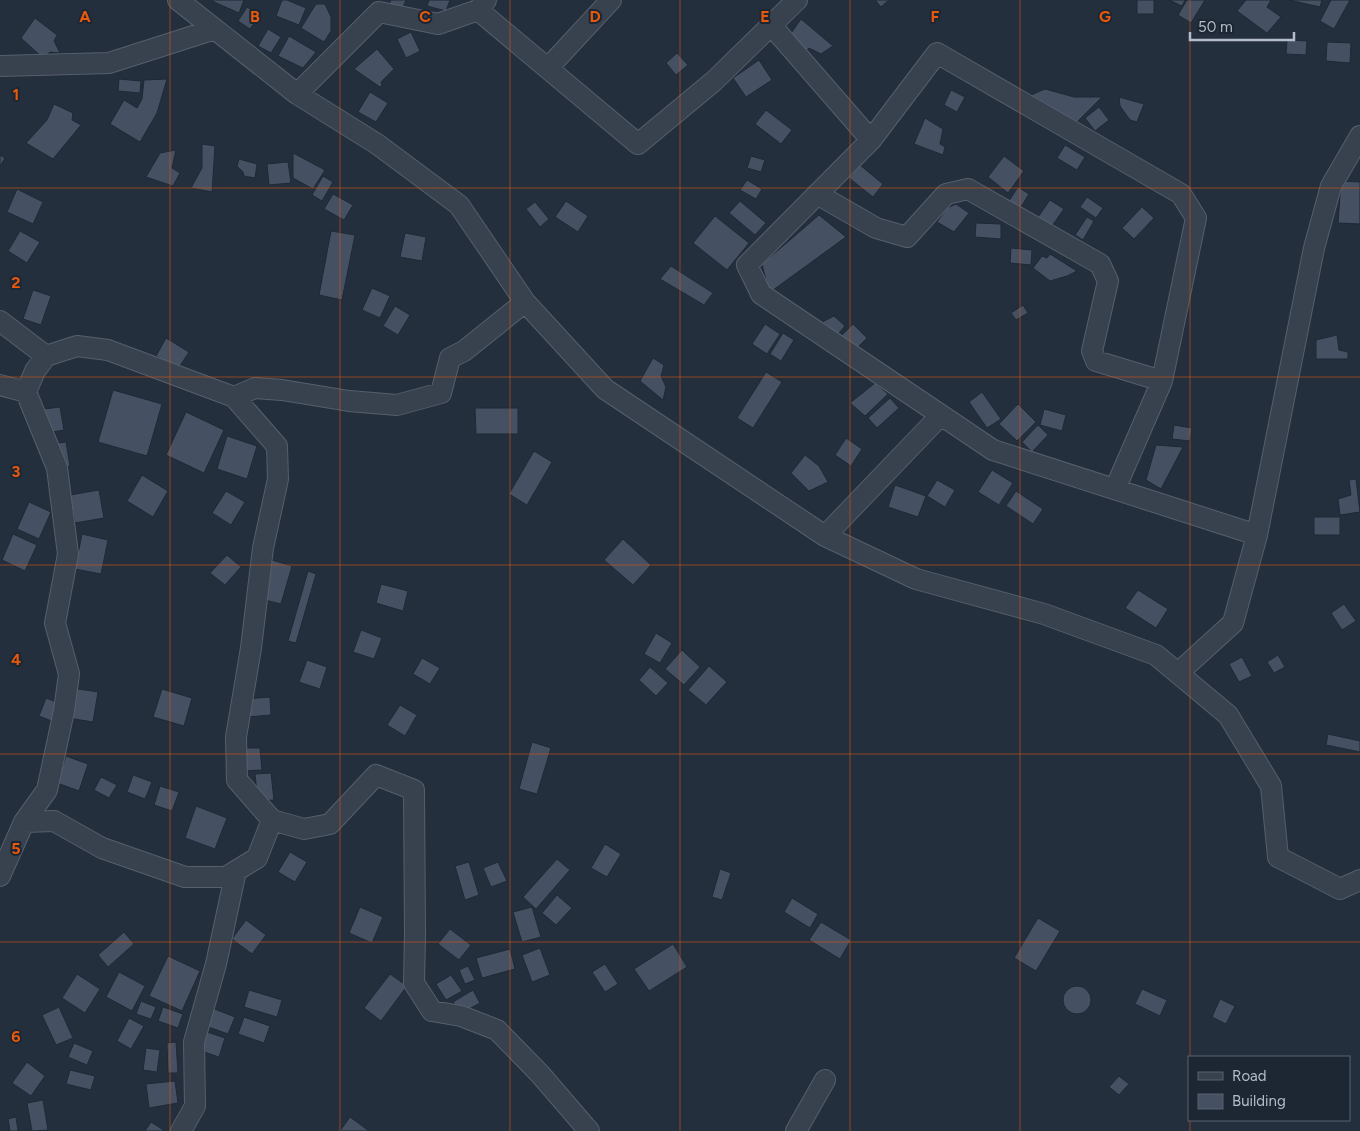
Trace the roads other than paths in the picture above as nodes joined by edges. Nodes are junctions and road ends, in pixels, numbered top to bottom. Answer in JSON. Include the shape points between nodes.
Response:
{"nodes":[{"id":1,"x":178,"y":0,"type":"edge"},
{"id":2,"x":611,"y":0,"type":"edge"},
{"id":3,"x":796,"y":0,"type":"edge"},
{"id":4,"x":482,"y":5,"type":"edge"},
{"id":5,"x":771,"y":26,"type":"junction"},
{"id":6,"x":215,"y":29,"type":"junction"},
{"id":7,"x":0,"y":66,"type":"edge"},
{"id":8,"x":548,"y":68,"type":"junction"},
{"id":9,"x":296,"y":94,"type":"junction"},
{"id":10,"x":1360,"y":136,"type":"edge"},
{"id":11,"x":871,"y":140,"type":"junction"},
{"id":12,"x":817,"y":194,"type":"junction"},
{"id":13,"x":525,"y":302,"type":"junction"},
{"id":14,"x":0,"y":321,"type":"edge"},
{"id":15,"x":46,"y":356,"type":"junction"},
{"id":16,"x":1162,"y":380,"type":"junction"},
{"id":17,"x":0,"y":385,"type":"edge"},
{"id":18,"x":26,"y":392,"type":"junction"},
{"id":19,"x":234,"y":397,"type":"junction"},
{"id":20,"x":941,"y":416,"type":"junction"},
{"id":21,"x":1115,"y":489,"type":"junction"},
{"id":22,"x":1257,"y":535,"type":"junction"},
{"id":23,"x":825,"y":536,"type":"junction"},
{"id":24,"x":1178,"y":673,"type":"junction"},
{"id":25,"x":272,"y":820,"type":"junction"},
{"id":26,"x":24,"y":822,"type":"junction"},
{"id":27,"x":236,"y":871,"type":"junction"},
{"id":28,"x":0,"y":876,"type":"edge"},
{"id":29,"x":1360,"y":880,"type":"edge"},
{"id":30,"x":825,"y":1080,"type":"dead end"},
{"id":31,"x":181,"y":1131,"type":"edge"},
{"id":32,"x":589,"y":1131,"type":"edge"},
{"id":33,"x":796,"y":1131,"type":"edge"}],
"edges":[{"from":1,"to":6,"type":"street"},
{"from":2,"to":8,"type":"street"},
{"from":3,"to":5,"type":"street"},
{"from":4,"to":8,"type":"street"},
{"from":4,"to":9,"type":"street","via":[[438,24],[379,12]]},
{"from":5,"to":8,"type":"street","via":[[714,81],[638,144]]},
{"from":5,"to":11,"type":"street"},
{"from":6,"to":7,"type":"street","via":[[109,63]]},
{"from":6,"to":9,"type":"street"},
{"from":9,"to":13,"type":"street","via":[[377,144],[459,205]]},
{"from":10,"to":22,"type":"street","via":[[1331,186],[1314,248]]},
{"from":11,"to":12,"type":"street"},
{"from":11,"to":16,"type":"street","via":[[937,53],[1181,194],[1196,218]]},
{"from":12,"to":16,"type":"street","via":[[876,228],[907,236],[946,194],[968,189],[1100,264],[1108,280],[1092,351],[1096,361]]},
{"from":12,"to":20,"type":"street","via":[[747,265],[761,294]]},
{"from":13,"to":19,"type":"street","via":[[464,351],[450,358],[441,393],[396,405],[255,388]]},
{"from":13,"to":23,"type":"street","via":[[606,389]]},
{"from":14,"to":15,"type":"street"},
{"from":15,"to":18,"type":"street"},
{"from":15,"to":19,"type":"street","via":[[76,346],[108,350]]},
{"from":16,"to":21,"type":"street"},
{"from":17,"to":18,"type":"street"},
{"from":18,"to":26,"type":"street","via":[[56,468],[68,554],[55,623],[69,674],[47,790]]},
{"from":19,"to":25,"type":"street","via":[[277,446],[278,479],[263,548],[236,737],[237,780]]},
{"from":20,"to":21,"type":"street","via":[[993,450]]},
{"from":20,"to":23,"type":"street"},
{"from":21,"to":22,"type":"street"},
{"from":22,"to":24,"type":"street","via":[[1233,623]]},
{"from":23,"to":24,"type":"street","via":[[916,579],[1044,614],[1156,655]]},
{"from":24,"to":29,"type":"street","via":[[1228,715],[1271,786],[1278,856],[1340,889]]},
{"from":25,"to":27,"type":"street","via":[[257,858]]},
{"from":25,"to":32,"type":"street","via":[[304,829],[330,824],[376,775],[414,790],[414,983],[432,1011],[461,1016],[497,1030]]},
{"from":26,"to":27,"type":"street","via":[[54,821],[102,848],[185,877],[226,877]]},
{"from":26,"to":28,"type":"street"},
{"from":27,"to":31,"type":"street","via":[[216,964],[194,1042],[194,1106]]},
{"from":30,"to":33,"type":"street"}]}
